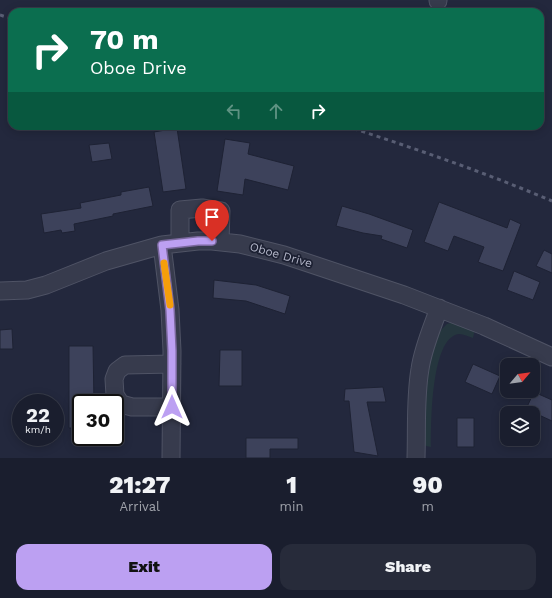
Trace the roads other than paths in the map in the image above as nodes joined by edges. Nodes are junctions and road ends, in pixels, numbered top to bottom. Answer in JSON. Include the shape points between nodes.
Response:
{"nodes":[{"id":1,"x":220,"y":242,"type":"junction"},
{"id":2,"x":180,"y":243,"type":"junction"},
{"id":3,"x":162,"y":245,"type":"junction"},
{"id":4,"x":0,"y":291,"type":"edge"},
{"id":5,"x":439,"y":308,"type":"junction"},
{"id":6,"x":552,"y":357,"type":"edge"},
{"id":7,"x":172,"y":364,"type":"junction"},
{"id":8,"x":172,"y":407,"type":"junction"},
{"id":9,"x":171,"y":458,"type":"edge"},
{"id":10,"x":416,"y":458,"type":"edge"}],
"edges":[{"from":1,"to":2,"type":"street","name":"Oboe Drive"},
{"from":1,"to":2,"type":"street","via":[[220,211],[202,208],[180,210]]},
{"from":1,"to":5,"type":"street","name":"Oboe Drive","via":[[240,244],[284,255]]},
{"from":2,"to":3,"type":"street","name":"Oboe Drive"},
{"from":3,"to":4,"type":"street","name":"Oboe Drive","via":[[106,260],[46,285],[27,290]]},
{"from":3,"to":7,"type":"street","via":[[170,310]]},
{"from":5,"to":6,"type":"street","name":"Oboe Drive"},
{"from":5,"to":10,"type":"street","via":[[419,374]]},
{"from":7,"to":8,"type":"street"},
{"from":7,"to":8,"type":"street","via":[[125,365],[117,371],[114,379],[115,395],[121,404],[132,408]]},
{"from":8,"to":9,"type":"street"}]}
